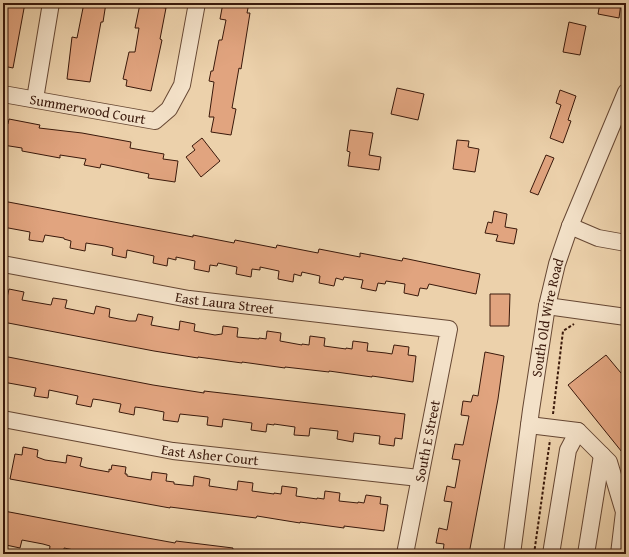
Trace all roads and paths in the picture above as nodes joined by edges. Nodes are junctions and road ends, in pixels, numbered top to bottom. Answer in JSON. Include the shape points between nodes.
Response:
{"nodes":[{"id":1,"x":51,"y":3,"type":"edge"},
{"id":2,"x":197,"y":3,"type":"edge"},
{"id":3,"x":626,"y":92,"type":"edge"},
{"id":4,"x":3,"y":94,"type":"edge"},
{"id":5,"x":35,"y":99,"type":"junction"},
{"id":6,"x":570,"y":226,"type":"junction"},
{"id":7,"x":626,"y":243,"type":"edge"},
{"id":8,"x":3,"y":264,"type":"edge"},
{"id":9,"x":547,"y":306,"type":"junction"},
{"id":10,"x":626,"y":317,"type":"edge"},
{"id":11,"x":449,"y":329,"type":"joint"},
{"id":12,"x":3,"y":419,"type":"edge"},
{"id":13,"x":529,"y":425,"type":"junction"},
{"id":14,"x":578,"y":431,"type":"junction"},
{"id":15,"x":602,"y":454,"type":"junction"},
{"id":16,"x":419,"y":478,"type":"junction"},
{"id":17,"x":405,"y":554,"type":"edge"},
{"id":18,"x":512,"y":554,"type":"edge"},
{"id":19,"x":551,"y":554,"type":"edge"},
{"id":20,"x":586,"y":554,"type":"edge"},
{"id":21,"x":619,"y":554,"type":"edge"}],
"edges":[{"from":1,"to":5,"type":"street"},
{"from":2,"to":5,"type":"street","name":"Summerwood Court","via":[[182,85],[169,109],[155,121]]},
{"from":3,"to":6,"type":"street","name":"South Old Wire Road"},
{"from":4,"to":5,"type":"street","name":"Summerwood Court"},
{"from":6,"to":7,"type":"street","via":[[598,238]]},
{"from":6,"to":9,"type":"street","name":"South Old Wire Road"},
{"from":8,"to":11,"type":"street","name":"East Laura Street","via":[[188,299]]},
{"from":9,"to":10,"type":"street"},
{"from":9,"to":13,"type":"street","name":"South Old Wire Road"},
{"from":11,"to":16,"type":"street","name":"South E Street"},
{"from":12,"to":16,"type":"street","name":"East Asher Court","via":[[173,451]]},
{"from":13,"to":14,"type":"street"},
{"from":13,"to":18,"type":"street","name":"South Old Wire Road"},
{"from":14,"to":15,"type":"street"},
{"from":14,"to":19,"type":"street","via":[[568,450]]},
{"from":15,"to":20,"type":"street"},
{"from":15,"to":21,"type":"street","via":[[609,462],[624,512]]},
{"from":16,"to":17,"type":"street","name":"South E Street"}]}
